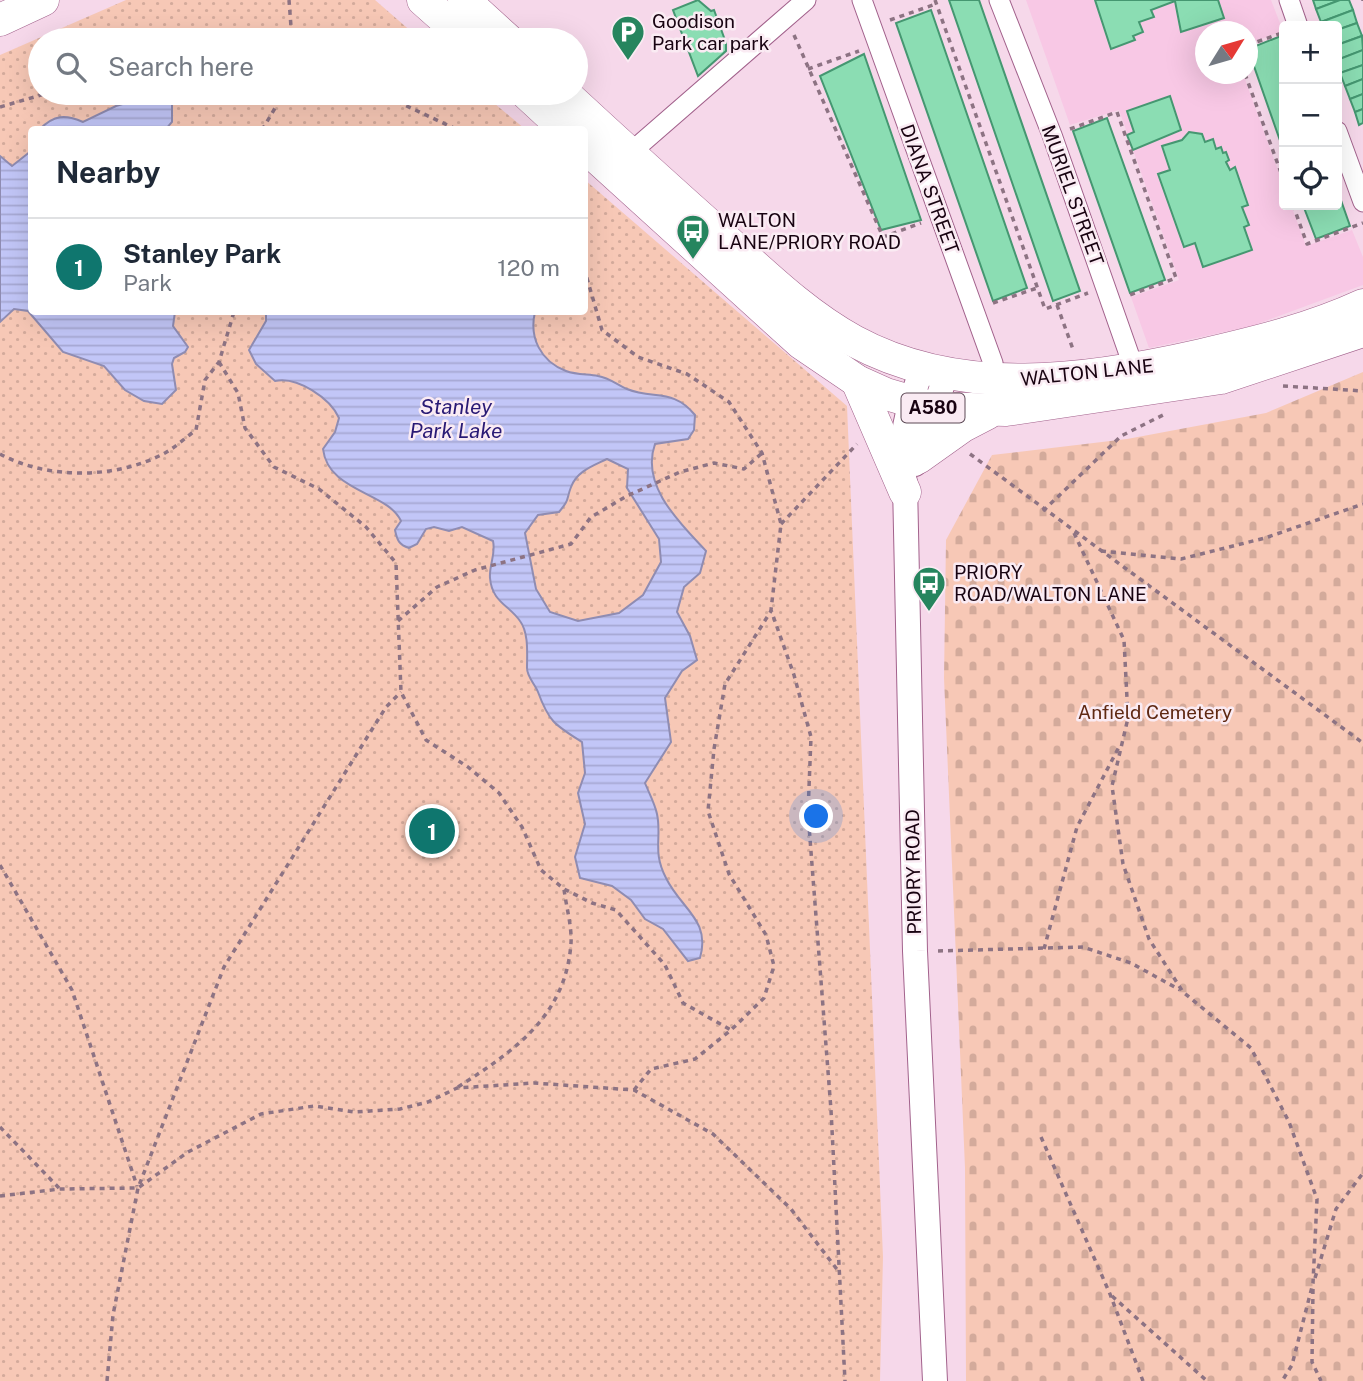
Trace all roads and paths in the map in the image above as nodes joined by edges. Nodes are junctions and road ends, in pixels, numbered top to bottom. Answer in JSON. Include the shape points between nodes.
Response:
{"nodes":[{"id":1,"x":43,"y":0,"type":"edge"},
{"id":2,"x":289,"y":0,"type":"edge"},
{"id":3,"x":423,"y":0,"type":"edge"},
{"id":4,"x":464,"y":0,"type":"edge"},
{"id":5,"x":806,"y":0,"type":"edge"},
{"id":6,"x":862,"y":0,"type":"edge"},
{"id":7,"x":999,"y":0,"type":"edge"},
{"id":8,"x":1289,"y":0,"type":"edge"},
{"id":9,"x":935,"y":2,"type":"edge"},
{"id":10,"x":786,"y":17,"type":"junction"},
{"id":11,"x":0,"y":20,"type":"edge"},
{"id":12,"x":1296,"y":21,"type":"edge"},
{"id":13,"x":291,"y":28,"type":"edge"},
{"id":14,"x":454,"y":28,"type":"edge"},
{"id":15,"x":495,"y":28,"type":"edge"},
{"id":16,"x":1279,"y":34,"type":"edge"},
{"id":17,"x":875,"y":35,"type":"junction"},
{"id":18,"x":1258,"y":42,"type":"edge"},
{"id":19,"x":808,"y":69,"type":"junction"},
{"id":20,"x":1249,"y":84,"type":"edge"},
{"id":21,"x":28,"y":99,"type":"edge"},
{"id":22,"x":277,"y":105,"type":"edge"},
{"id":23,"x":405,"y":105,"type":"edge"},
{"id":24,"x":539,"y":105,"type":"edge"},
{"id":25,"x":574,"y":105,"type":"edge"},
{"id":26,"x":0,"y":107,"type":"edge"},
{"id":27,"x":264,"y":126,"type":"edge"},
{"id":28,"x":450,"y":126,"type":"edge"},
{"id":29,"x":562,"y":126,"type":"edge"},
{"id":30,"x":1052,"y":135,"type":"junction"},
{"id":31,"x":1342,"y":145,"type":"edge"},
{"id":32,"x":588,"y":148,"type":"edge"},
{"id":33,"x":620,"y":162,"type":"junction"},
{"id":34,"x":1279,"y":167,"type":"edge"},
{"id":35,"x":1363,"y":202,"type":"edge"},
{"id":36,"x":1295,"y":210,"type":"edge"},
{"id":37,"x":940,"y":216,"type":"junction"},
{"id":38,"x":1363,"y":223,"type":"edge"},
{"id":39,"x":588,"y":282,"type":"edge"},
{"id":40,"x":1037,"y":288,"type":"junction"},
{"id":41,"x":1109,"y":294,"type":"junction"},
{"id":42,"x":1057,"y":305,"type":"junction"},
{"id":43,"x":1363,"y":305,"type":"edge"},
{"id":44,"x":973,"y":310,"type":"junction"},
{"id":45,"x":233,"y":315,"type":"edge"},
{"id":46,"x":1363,"y":331,"type":"edge"},
{"id":47,"x":219,"y":362,"type":"junction"},
{"id":48,"x":935,"y":371,"type":"junction"},
{"id":49,"x":1082,"y":375,"type":"junction"},
{"id":50,"x":995,"y":378,"type":"junction"},
{"id":51,"x":1137,"y":380,"type":"junction"},
{"id":52,"x":857,"y":381,"type":"junction"},
{"id":53,"x":1271,"y":388,"type":"dead end"},
{"id":54,"x":1363,"y":391,"type":"edge"},
{"id":55,"x":922,"y":405,"type":"junction"},
{"id":56,"x":992,"y":411,"type":"junction"},
{"id":57,"x":1172,"y":411,"type":"dead end"},
{"id":58,"x":966,"y":451,"type":"dead end"},
{"id":59,"x":762,"y":453,"type":"junction"},
{"id":60,"x":0,"y":454,"type":"edge"},
{"id":61,"x":910,"y":478,"type":"junction"},
{"id":62,"x":1363,"y":504,"type":"edge"},
{"id":63,"x":1044,"y":510,"type":"junction"},
{"id":64,"x":1074,"y":533,"type":"junction"},
{"id":65,"x":1099,"y":551,"type":"junction"},
{"id":66,"x":771,"y":610,"type":"junction"},
{"id":67,"x":398,"y":621,"type":"junction"},
{"id":68,"x":401,"y":692,"type":"junction"},
{"id":69,"x":1123,"y":741,"type":"junction"},
{"id":70,"x":1363,"y":743,"type":"edge"},
{"id":71,"x":0,"y":865,"type":"edge"},
{"id":72,"x":564,"y":889,"type":"junction"},
{"id":73,"x":1044,"y":949,"type":"junction"},
{"id":74,"x":915,"y":951,"type":"junction"},
{"id":75,"x":1183,"y":992,"type":"junction"},
{"id":76,"x":732,"y":1030,"type":"junction"},
{"id":77,"x":457,"y":1088,"type":"junction"},
{"id":78,"x":634,"y":1090,"type":"junction"},
{"id":79,"x":0,"y":1127,"type":"edge"},
{"id":80,"x":1041,"y":1137,"type":"dead end"},
{"id":81,"x":1363,"y":1173,"type":"edge"},
{"id":82,"x":138,"y":1188,"type":"junction"},
{"id":83,"x":60,"y":1189,"type":"junction"},
{"id":84,"x":0,"y":1196,"type":"edge"},
{"id":85,"x":840,"y":1273,"type":"junction"},
{"id":86,"x":1313,"y":1283,"type":"junction"},
{"id":87,"x":1110,"y":1294,"type":"junction"},
{"id":88,"x":107,"y":1381,"type":"edge"},
{"id":89,"x":845,"y":1381,"type":"edge"},
{"id":90,"x":935,"y":1381,"type":"edge"},
{"id":91,"x":1143,"y":1381,"type":"edge"},
{"id":92,"x":1207,"y":1381,"type":"edge"},
{"id":93,"x":1282,"y":1381,"type":"edge"},
{"id":94,"x":1321,"y":1381,"type":"edge"}],
"edges":[{"from":1,"to":11,"type":"highway"},
{"from":2,"to":13,"type":"path"},
{"from":3,"to":14,"type":"highway"},
{"from":4,"to":15,"type":"highway"},
{"from":5,"to":10,"type":"street"},
{"from":6,"to":17,"type":"street","name":"DIANA STREET"},
{"from":7,"to":30,"type":"street","name":"MURIEL STREET"},
{"from":8,"to":12,"type":"street"},
{"from":9,"to":17,"type":"path"},
{"from":9,"to":40,"type":"path"},
{"from":10,"to":19,"type":"path"},
{"from":10,"to":33,"type":"street"},
{"from":16,"to":18,"type":"path"},
{"from":17,"to":19,"type":"path"},
{"from":17,"to":37,"type":"street","name":"DIANA STREET"},
{"from":19,"to":37,"type":"path","via":[[883,237]]},
{"from":20,"to":34,"type":"path"},
{"from":21,"to":26,"type":"path"},
{"from":22,"to":27,"type":"path"},
{"from":23,"to":28,"type":"path"},
{"from":24,"to":29,"type":"highway"},
{"from":25,"to":33,"type":"highway","name":"WALTON LANE","number":"A580"},
{"from":30,"to":41,"type":"street","name":"MURIEL STREET"},
{"from":30,"to":41,"type":"path","via":[[1117,112],[1176,278]]},
{"from":31,"to":35,"type":"street"},
{"from":32,"to":33,"type":"highway","name":"WALTON LANE","number":"A580"},
{"from":33,"to":48,"type":"highway","name":"WALTON LANE","number":"A580","via":[[819,318],[869,349]]},
{"from":33,"to":52,"type":"highway","name":"WALTON LANE","number":"A580","via":[[801,343]]},
{"from":36,"to":38,"type":"path","via":[[1307,244]]},
{"from":37,"to":44,"type":"street","name":"DIANA STREET"},
{"from":39,"to":59,"type":"path","via":[[602,330],[638,357],[687,374],[729,402]]},
{"from":40,"to":42,"type":"path","via":[[1045,309]]},
{"from":40,"to":44,"type":"path"},
{"from":41,"to":42,"type":"path"},
{"from":41,"to":51,"type":"street","name":"MURIEL STREET"},
{"from":42,"to":49,"type":"path"},
{"from":43,"to":51,"type":"highway","name":"WALTON LANE","number":"A580","via":[[1279,338]]},
{"from":44,"to":50,"type":"street","name":"DIANA STREET"},
{"from":45,"to":47,"type":"path"},
{"from":46,"to":51,"type":"highway","name":"WALTON LANE","number":"A580","via":[[1221,378]]},
{"from":47,"to":60,"type":"path","via":[[205,380],[196,430],[164,453],[117,470],[74,473],[21,465]]},
{"from":47,"to":67,"type":"path","via":[[238,394],[245,428],[274,467],[319,489],[366,527],[396,563]]},
{"from":48,"to":50,"type":"highway","name":"WALTON LANE","number":"A580"},
{"from":48,"to":55,"type":"street","name":"PRIORY ROAD"},
{"from":49,"to":50,"type":"highway","name":"WALTON LANE","number":"A580","via":[[1020,381]]},
{"from":49,"to":51,"type":"highway","name":"WALTON LANE","number":"A580"},
{"from":51,"to":56,"type":"highway","name":"WALTON LANE","number":"A580"},
{"from":52,"to":55,"type":"highway","name":"WALTON LANE","number":"A580"},
{"from":52,"to":61,"type":"highway"},
{"from":53,"to":54,"type":"path","via":[[1293,385]]},
{"from":55,"to":56,"type":"highway","name":"WALTON LANE","number":"A580"},
{"from":55,"to":61,"type":"street","name":"PRIORY ROAD"},
{"from":56,"to":61,"type":"highway","via":[[963,426]]},
{"from":57,"to":63,"type":"path","via":[[1121,436]]},
{"from":58,"to":63,"type":"path"},
{"from":59,"to":66,"type":"path","via":[[780,524]]},
{"from":59,"to":67,"type":"path","via":[[744,469],[714,463],[680,472],[627,496],[591,517],[571,544],[437,587]]},
{"from":61,"to":74,"type":"street","name":"PRIORY ROAD"},
{"from":62,"to":65,"type":"path","via":[[1265,538],[1181,559]]},
{"from":63,"to":64,"type":"path"},
{"from":64,"to":65,"type":"path"},
{"from":64,"to":69,"type":"path","via":[[1124,640],[1128,718]]},
{"from":65,"to":70,"type":"path"},
{"from":66,"to":76,"type":"path","via":[[725,684],[712,761],[708,811],[729,874],[766,935],[774,966],[764,998]]},
{"from":66,"to":85,"type":"path","via":[[811,737],[808,813]]},
{"from":67,"to":68,"type":"path"},
{"from":68,"to":72,"type":"path","via":[[426,740],[499,793],[522,827],[541,870]]},
{"from":68,"to":82,"type":"path","via":[[386,707],[224,967]]},
{"from":69,"to":73,"type":"path","via":[[1077,827]]},
{"from":69,"to":75,"type":"path","via":[[1112,786],[1123,864],[1149,939]]},
{"from":71,"to":82,"type":"path","via":[[72,990]]},
{"from":72,"to":76,"type":"path","via":[[616,910],[665,965],[683,1003]]},
{"from":72,"to":77,"type":"path","via":[[571,942],[564,977],[543,1021],[505,1056]]},
{"from":73,"to":74,"type":"path"},
{"from":73,"to":75,"type":"path","via":[[1083,947],[1156,974]]},
{"from":74,"to":90,"type":"street","name":"PRIORY ROAD"},
{"from":75,"to":86,"type":"path","via":[[1251,1048],[1289,1122],[1317,1199]]},
{"from":76,"to":78,"type":"path","via":[[695,1059],[652,1069]]},
{"from":77,"to":78,"type":"path","via":[[534,1083]]},
{"from":77,"to":82,"type":"path","via":[[400,1109],[355,1112],[314,1107],[261,1114],[188,1152]]},
{"from":78,"to":85,"type":"path","via":[[713,1134],[790,1209]]},
{"from":79,"to":83,"type":"path"},
{"from":80,"to":87,"type":"path"},
{"from":81,"to":86,"type":"path","via":[[1336,1209]]},
{"from":82,"to":83,"type":"path"},
{"from":82,"to":88,"type":"path","via":[[113,1315]]},
{"from":83,"to":84,"type":"path"},
{"from":85,"to":89,"type":"path"},
{"from":86,"to":93,"type":"path","via":[[1292,1366]]},
{"from":86,"to":94,"type":"path","via":[[1312,1362]]},
{"from":87,"to":91,"type":"path"},
{"from":87,"to":92,"type":"path"}]}
